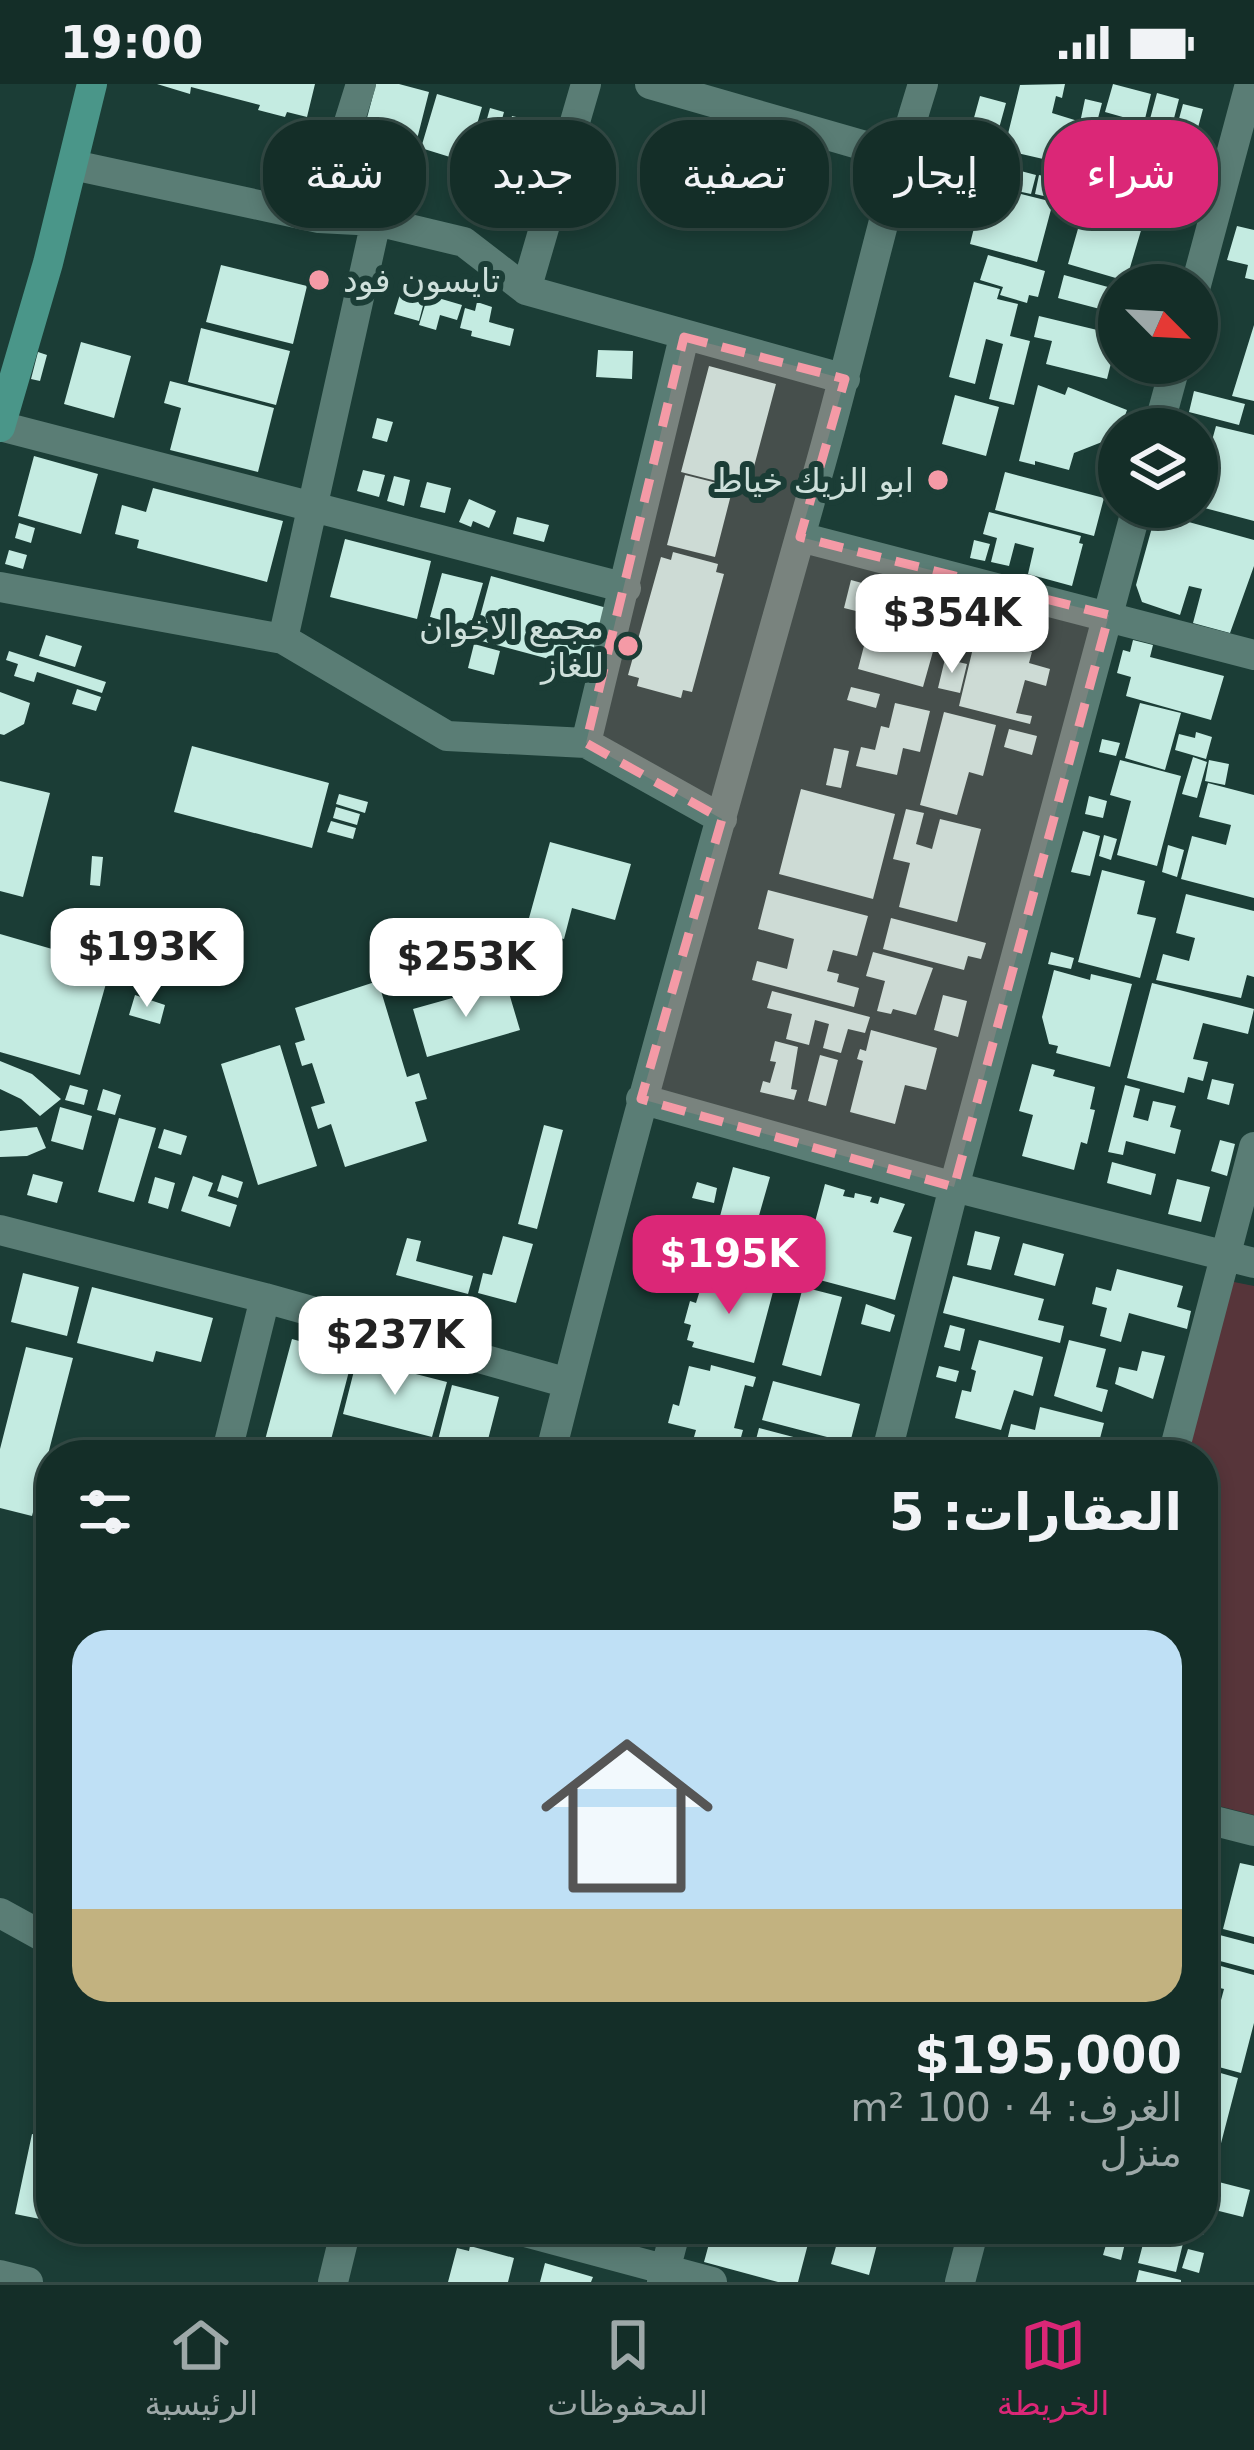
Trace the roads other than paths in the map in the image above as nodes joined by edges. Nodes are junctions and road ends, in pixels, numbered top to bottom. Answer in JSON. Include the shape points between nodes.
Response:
{"nodes":[{"id":1,"x":92,"y":84,"type":"edge"},
{"id":2,"x":362,"y":84,"type":"edge"},
{"id":3,"x":586,"y":84,"type":"edge"},
{"id":4,"x":650,"y":84,"type":"edge"},
{"id":5,"x":923,"y":84,"type":"edge"},
{"id":6,"x":1244,"y":87,"type":"edge"},
{"id":7,"x":350,"y":120,"type":"edge"},
{"id":8,"x":912,"y":120,"type":"edge"},
{"id":9,"x":853,"y":142,"type":"edge"},
{"id":10,"x":73,"y":165,"type":"junction"},
{"id":11,"x":263,"y":206,"type":"edge"},
{"id":12,"x":375,"y":228,"type":"edge"},
{"id":13,"x":405,"y":228,"type":"edge"},
{"id":14,"x":882,"y":228,"type":"edge"},
{"id":15,"x":1201,"y":264,"type":"edge"},
{"id":16,"x":526,"y":290,"type":"junction"},
{"id":17,"x":684,"y":337,"type":"junction"},
{"id":18,"x":845,"y":379,"type":"junction"},
{"id":19,"x":0,"y":427,"type":"edge"},
{"id":20,"x":315,"y":507,"type":"junction"},
{"id":21,"x":1132,"y":528,"type":"edge"},
{"id":22,"x":800,"y":537,"type":"junction"},
{"id":23,"x":0,"y":587,"type":"edge"},
{"id":24,"x":626,"y":588,"type":"junction"},
{"id":25,"x":1109,"y":615,"type":"junction"},
{"id":26,"x":283,"y":639,"type":"junction"},
{"id":27,"x":1254,"y":655,"type":"edge"},
{"id":28,"x":586,"y":742,"type":"junction"},
{"id":29,"x":722,"y":819,"type":"junction"},
{"id":30,"x":641,"y":1099,"type":"junction"},
{"id":31,"x":1254,"y":1147,"type":"edge"},
{"id":32,"x":954,"y":1187,"type":"junction"},
{"id":33,"x":0,"y":1230,"type":"edge"},
{"id":34,"x":1239,"y":1259,"type":"edge"},
{"id":35,"x":265,"y":1298,"type":"junction"},
{"id":36,"x":568,"y":1383,"type":"junction"},
{"id":37,"x":230,"y":1440,"type":"edge"},
{"id":38,"x":554,"y":1440,"type":"edge"},
{"id":39,"x":890,"y":1440,"type":"edge"},
{"id":40,"x":1178,"y":1440,"type":"edge"},
{"id":41,"x":1218,"y":1822,"type":"edge"},
{"id":42,"x":1254,"y":1831,"type":"edge"},
{"id":43,"x":0,"y":1913,"type":"edge"},
{"id":44,"x":36,"y":1933,"type":"edge"},
{"id":45,"x":342,"y":2244,"type":"edge"},
{"id":46,"x":562,"y":2244,"type":"edge"},
{"id":47,"x":672,"y":2244,"type":"edge"},
{"id":48,"x":970,"y":2244,"type":"edge"},
{"id":49,"x":0,"y":2275,"type":"edge"},
{"id":50,"x":663,"y":2276,"type":"edge"},
{"id":51,"x":28,"y":2282,"type":"edge"},
{"id":52,"x":333,"y":2282,"type":"edge"},
{"id":53,"x":712,"y":2282,"type":"edge"},
{"id":54,"x":960,"y":2282,"type":"edge"}],
"edges":[{"from":1,"to":10,"type":"street"},
{"from":2,"to":7,"type":"street"},
{"from":3,"to":16,"type":"street"},
{"from":4,"to":9,"type":"street"},
{"from":5,"to":8,"type":"street"},
{"from":6,"to":15,"type":"street"},
{"from":10,"to":11,"type":"street"},
{"from":10,"to":19,"type":"street"},
{"from":12,"to":20,"type":"street"},
{"from":13,"to":16,"type":"street","via":[[464,242]]},
{"from":14,"to":18,"type":"street"},
{"from":16,"to":17,"type":"street"},
{"from":17,"to":18,"type":"street"},
{"from":17,"to":24,"type":"street"},
{"from":18,"to":22,"type":"street"},
{"from":19,"to":20,"type":"street"},
{"from":20,"to":24,"type":"street"},
{"from":20,"to":26,"type":"street"},
{"from":21,"to":25,"type":"street"},
{"from":22,"to":25,"type":"street"},
{"from":22,"to":29,"type":"street"},
{"from":23,"to":26,"type":"street"},
{"from":24,"to":28,"type":"street"},
{"from":25,"to":27,"type":"street"},
{"from":25,"to":32,"type":"street"},
{"from":26,"to":28,"type":"street","via":[[447,736]]},
{"from":28,"to":29,"type":"street"},
{"from":29,"to":30,"type":"street"},
{"from":30,"to":32,"type":"street"},
{"from":30,"to":36,"type":"street"},
{"from":31,"to":34,"type":"street"},
{"from":32,"to":34,"type":"street"},
{"from":32,"to":39,"type":"street"},
{"from":33,"to":35,"type":"street"},
{"from":34,"to":40,"type":"street"},
{"from":35,"to":36,"type":"street"},
{"from":35,"to":37,"type":"street"},
{"from":36,"to":38,"type":"street"},
{"from":41,"to":42,"type":"street"},
{"from":43,"to":44,"type":"street"},
{"from":45,"to":52,"type":"street"},
{"from":46,"to":50,"type":"street"},
{"from":47,"to":50,"type":"street"},
{"from":48,"to":54,"type":"street"},
{"from":49,"to":51,"type":"street"},
{"from":50,"to":53,"type":"street"}]}
